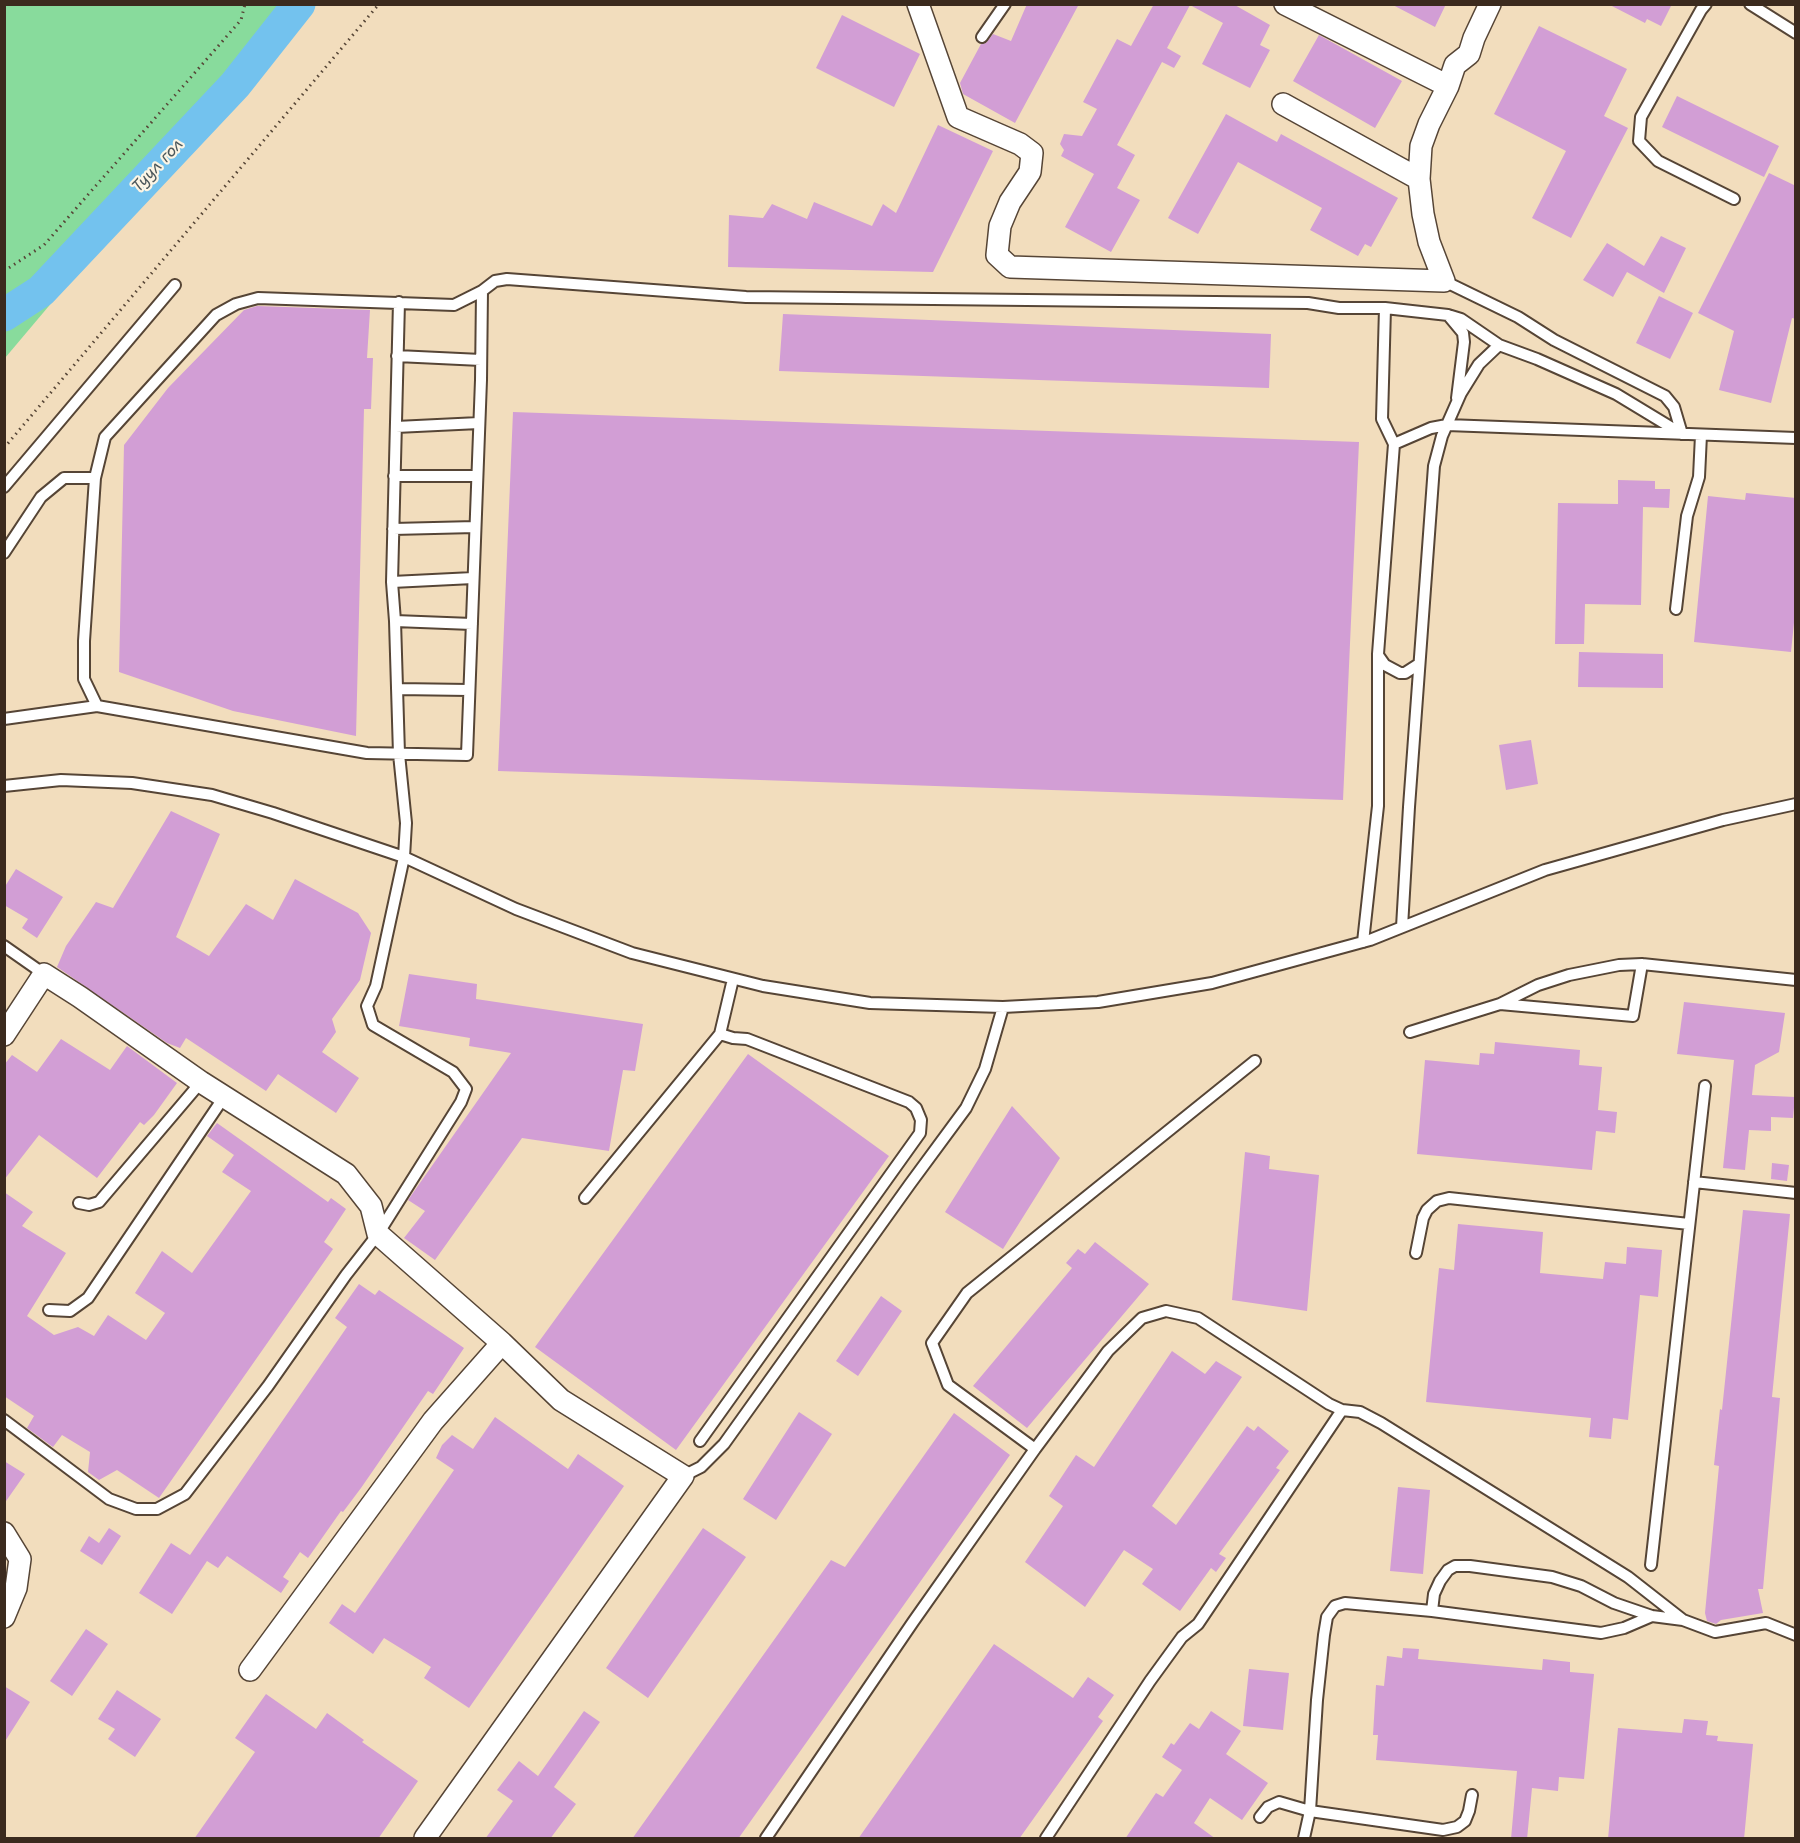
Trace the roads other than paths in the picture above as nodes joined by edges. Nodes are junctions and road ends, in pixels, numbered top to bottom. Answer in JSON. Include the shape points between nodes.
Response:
{"nodes":[{"id":1,"x":918,"y":4,"type":"edge"},
{"id":2,"x":1005,"y":4,"type":"edge"},
{"id":3,"x":1285,"y":4,"type":"edge"},
{"id":4,"x":1490,"y":4,"type":"edge"},
{"id":5,"x":1706,"y":4,"type":"edge"},
{"id":6,"x":1750,"y":4,"type":"edge"},
{"id":7,"x":1796,"y":33,"type":"edge"},
{"id":8,"x":982,"y":37,"type":"dead end"},
{"id":9,"x":1448,"y":86,"type":"junction"},
{"id":10,"x":1282,"y":104,"type":"dead end"},
{"id":11,"x":1419,"y":179,"type":"junction"},
{"id":12,"x":1734,"y":199,"type":"dead end"},
{"id":13,"x":1444,"y":280,"type":"junction"},
{"id":14,"x":175,"y":285,"type":"dead end"},
{"id":15,"x":482,"y":291,"type":"junction"},
{"id":16,"x":399,"y":302,"type":"junction"},
{"id":17,"x":1384,"y":308,"type":"junction"},
{"id":18,"x":1448,"y":315,"type":"junction"},
{"id":19,"x":1499,"y":345,"type":"junction"},
{"id":20,"x":397,"y":356,"type":"junction"},
{"id":21,"x":481,"y":360,"type":"junction"},
{"id":22,"x":1457,"y":404,"type":"junction"},
{"id":23,"x":479,"y":423,"type":"junction"},
{"id":24,"x":1447,"y":425,"type":"junction"},
{"id":25,"x":396,"y":427,"type":"junction"},
{"id":26,"x":1682,"y":434,"type":"junction"},
{"id":27,"x":1701,"y":435,"type":"junction"},
{"id":28,"x":1796,"y":438,"type":"edge"},
{"id":29,"x":1394,"y":444,"type":"junction"},
{"id":30,"x":394,"y":476,"type":"junction"},
{"id":31,"x":477,"y":476,"type":"junction"},
{"id":32,"x":95,"y":478,"type":"junction"},
{"id":33,"x":4,"y":487,"type":"edge"},
{"id":34,"x":475,"y":527,"type":"junction"},
{"id":35,"x":393,"y":529,"type":"junction"},
{"id":36,"x":4,"y":553,"type":"edge"},
{"id":37,"x":474,"y":578,"type":"junction"},
{"id":38,"x":392,"y":582,"type":"junction"},
{"id":39,"x":1676,"y":609,"type":"dead end"},
{"id":40,"x":395,"y":621,"type":"junction"},
{"id":41,"x":472,"y":624,"type":"junction"},
{"id":42,"x":1378,"y":654,"type":"junction"},
{"id":43,"x":1419,"y":664,"type":"junction"},
{"id":44,"x":397,"y":689,"type":"junction"},
{"id":45,"x":469,"y":690,"type":"junction"},
{"id":46,"x":98,"y":706,"type":"junction"},
{"id":47,"x":4,"y":719,"type":"edge"},
{"id":48,"x":399,"y":754,"type":"junction"},
{"id":49,"x":4,"y":786,"type":"edge"},
{"id":50,"x":1796,"y":804,"type":"edge"},
{"id":51,"x":404,"y":857,"type":"junction"},
{"id":52,"x":1402,"y":927,"type":"junction"},
{"id":53,"x":1363,"y":942,"type":"junction"},
{"id":54,"x":4,"y":946,"type":"edge"},
{"id":55,"x":1642,"y":964,"type":"junction"},
{"id":56,"x":44,"y":974,"type":"junction"},
{"id":57,"x":733,"y":979,"type":"junction"},
{"id":58,"x":1796,"y":980,"type":"edge"},
{"id":59,"x":1500,"y":1004,"type":"junction"},
{"id":60,"x":1003,"y":1006,"type":"junction"},
{"id":61,"x":1410,"y":1032,"type":"dead end"},
{"id":62,"x":720,"y":1034,"type":"junction"},
{"id":63,"x":4,"y":1035,"type":"edge"},
{"id":64,"x":1255,"y":1061,"type":"dead end"},
{"id":65,"x":201,"y":1082,"type":"junction"},
{"id":66,"x":1705,"y":1086,"type":"dead end"},
{"id":67,"x":224,"y":1097,"type":"junction"},
{"id":68,"x":1694,"y":1182,"type":"junction"},
{"id":69,"x":1796,"y":1193,"type":"edge"},
{"id":70,"x":585,"y":1198,"type":"dead end"},
{"id":71,"x":79,"y":1203,"type":"dead end"},
{"id":72,"x":1689,"y":1224,"type":"junction"},
{"id":73,"x":378,"y":1234,"type":"junction"},
{"id":74,"x":1416,"y":1253,"type":"dead end"},
{"id":75,"x":49,"y":1310,"type":"dead end"},
{"id":76,"x":502,"y":1342,"type":"junction"},
{"id":77,"x":1342,"y":1410,"type":"junction"},
{"id":78,"x":4,"y":1420,"type":"edge"},
{"id":79,"x":700,"y":1441,"type":"dead end"},
{"id":80,"x":1035,"y":1449,"type":"junction"},
{"id":81,"x":683,"y":1476,"type":"junction"},
{"id":82,"x":4,"y":1533,"type":"edge"},
{"id":83,"x":1651,"y":1565,"type":"dead end"},
{"id":84,"x":1432,"y":1611,"type":"junction"},
{"id":85,"x":1652,"y":1616,"type":"junction"},
{"id":86,"x":4,"y":1617,"type":"edge"},
{"id":87,"x":1683,"y":1620,"type":"junction"},
{"id":88,"x":1796,"y":1635,"type":"edge"},
{"id":89,"x":250,"y":1670,"type":"dead end"},
{"id":90,"x":1472,"y":1795,"type":"dead end"},
{"id":91,"x":1310,"y":1811,"type":"junction"},
{"id":92,"x":1260,"y":1817,"type":"dead end"},
{"id":93,"x":425,"y":1839,"type":"edge"},
{"id":94,"x":766,"y":1839,"type":"edge"},
{"id":95,"x":1046,"y":1839,"type":"edge"},
{"id":96,"x":1304,"y":1839,"type":"edge"}],
"edges":[{"from":1,"to":13,"type":"street","via":[[958,117],[1032,153],[1030,172],[1000,226],[997,255],[1010,267]]},
{"from":2,"to":8,"type":"lane"},
{"from":3,"to":9,"type":"street"},
{"from":4,"to":9,"type":"street","via":[[1470,54],[1455,65]]},
{"from":5,"to":12,"type":"lane","via":[[1641,117],[1639,141],[1658,161]]},
{"from":6,"to":7,"type":"lane"},
{"from":9,"to":11,"type":"street","via":[[1420,146]]},
{"from":10,"to":11,"type":"street"},
{"from":11,"to":13,"type":"street","via":[[1429,242]]},
{"from":13,"to":26,"type":"lane","via":[[1665,396],[1674,406]]},
{"from":14,"to":33,"type":"lane"},
{"from":15,"to":16,"type":"lane","via":[[453,305]]},
{"from":15,"to":17,"type":"lane","via":[[495,281],[507,279],[746,297],[1308,303]]},
{"from":15,"to":21,"type":"lane"},
{"from":16,"to":20,"type":"lane"},
{"from":16,"to":32,"type":"lane","via":[[258,298],[216,315],[105,436]]},
{"from":17,"to":18,"type":"lane"},
{"from":17,"to":29,"type":"lane","via":[[1382,419]]},
{"from":18,"to":19,"type":"lane","via":[[1471,325]]},
{"from":18,"to":22,"type":"lane","via":[[1463,333],[1464,342]]},
{"from":19,"to":22,"type":"lane","via":[[1479,364]]},
{"from":19,"to":26,"type":"lane","via":[[1616,394]]},
{"from":20,"to":21,"type":"lane"},
{"from":20,"to":25,"type":"lane"},
{"from":21,"to":23,"type":"lane"},
{"from":22,"to":24,"type":"lane"},
{"from":23,"to":25,"type":"lane"},
{"from":23,"to":31,"type":"lane"},
{"from":24,"to":26,"type":"lane"},
{"from":24,"to":29,"type":"lane"},
{"from":24,"to":43,"type":"lane","via":[[1434,466]]},
{"from":25,"to":30,"type":"lane"},
{"from":26,"to":27,"type":"lane"},
{"from":27,"to":28,"type":"lane"},
{"from":27,"to":39,"type":"lane","via":[[1699,477],[1687,516]]},
{"from":29,"to":42,"type":"lane"},
{"from":30,"to":31,"type":"lane"},
{"from":30,"to":35,"type":"lane"},
{"from":31,"to":34,"type":"lane"},
{"from":32,"to":36,"type":"lane","via":[[64,478],[40,497]]},
{"from":32,"to":46,"type":"lane","via":[[84,679]]},
{"from":34,"to":35,"type":"lane"},
{"from":34,"to":37,"type":"lane"},
{"from":35,"to":38,"type":"lane"},
{"from":37,"to":38,"type":"lane"},
{"from":37,"to":41,"type":"lane"},
{"from":38,"to":40,"type":"lane"},
{"from":40,"to":41,"type":"lane"},
{"from":40,"to":44,"type":"lane"},
{"from":41,"to":45,"type":"lane"},
{"from":42,"to":43,"type":"lane","via":[[1385,665],[1400,673]]},
{"from":42,"to":53,"type":"lane","via":[[1378,806]]},
{"from":43,"to":52,"type":"lane"},
{"from":44,"to":45,"type":"lane"},
{"from":44,"to":48,"type":"lane"},
{"from":45,"to":48,"type":"lane","via":[[467,755]]},
{"from":46,"to":47,"type":"lane"},
{"from":46,"to":48,"type":"lane","via":[[367,753]]},
{"from":48,"to":51,"type":"lane","via":[[406,823]]},
{"from":49,"to":51,"type":"lane","via":[[61,780],[132,783],[212,795]]},
{"from":50,"to":52,"type":"lane","via":[[1723,820],[1545,870]]},
{"from":51,"to":57,"type":"lane","via":[[516,909],[633,953]]},
{"from":51,"to":73,"type":"lane","via":[[376,986],[367,1006],[373,1024],[453,1072],[466,1089]]},
{"from":52,"to":53,"type":"lane"},
{"from":53,"to":60,"type":"lane","via":[[1212,983],[1098,1002]]},
{"from":54,"to":56,"type":"lane"},
{"from":55,"to":58,"type":"lane"},
{"from":55,"to":59,"type":"lane","via":[[1569,975]]},
{"from":55,"to":59,"type":"lane","via":[[1633,1016]]},
{"from":56,"to":63,"type":"street"},
{"from":56,"to":65,"type":"street"},
{"from":57,"to":60,"type":"lane","via":[[870,1003]]},
{"from":57,"to":62,"type":"lane"},
{"from":59,"to":61,"type":"lane"},
{"from":60,"to":81,"type":"lane","via":[[985,1069],[966,1108],[724,1444],[701,1467]]},
{"from":62,"to":70,"type":"lane"},
{"from":62,"to":79,"type":"lane","via":[[747,1039],[909,1102],[921,1120],[920,1133]]},
{"from":64,"to":80,"type":"lane","via":[[967,1293],[932,1343],[948,1385]]},
{"from":65,"to":67,"type":"street"},
{"from":65,"to":71,"type":"lane","via":[[99,1202]]},
{"from":66,"to":68,"type":"lane"},
{"from":67,"to":73,"type":"street","via":[[346,1174],[371,1206]]},
{"from":67,"to":75,"type":"lane","via":[[88,1298],[70,1311]]},
{"from":68,"to":69,"type":"lane"},
{"from":68,"to":72,"type":"lane"},
{"from":72,"to":74,"type":"lane","via":[[1449,1198],[1437,1201],[1428,1210]]},
{"from":72,"to":83,"type":"lane"},
{"from":73,"to":76,"type":"street"},
{"from":73,"to":78,"type":"lane","via":[[185,1494],[157,1509],[135,1509],[109,1499]]},
{"from":76,"to":81,"type":"street","via":[[561,1400]]},
{"from":76,"to":89,"type":"street","via":[[433,1421]]},
{"from":77,"to":80,"type":"lane","via":[[1198,1318],[1166,1311],[1142,1318],[1108,1351]]},
{"from":77,"to":87,"type":"lane","via":[[1360,1412],[1381,1423],[1628,1577]]},
{"from":77,"to":95,"type":"lane","via":[[1198,1624],[1182,1637],[1150,1682]]},
{"from":80,"to":94,"type":"lane"},
{"from":81,"to":93,"type":"street"},
{"from":82,"to":86,"type":"street","via":[[20,1559],[16,1588]]},
{"from":84,"to":85,"type":"lane","via":[[1601,1633]]},
{"from":84,"to":85,"type":"lane","via":[[1434,1594],[1448,1570],[1470,1566],[1552,1577]]},
{"from":84,"to":91,"type":"lane","via":[[1345,1603],[1335,1606],[1327,1617]]},
{"from":85,"to":87,"type":"lane"},
{"from":87,"to":88,"type":"lane","via":[[1715,1632],[1766,1623]]},
{"from":90,"to":91,"type":"lane","via":[[1465,1821],[1443,1830]]},
{"from":91,"to":92,"type":"lane","via":[[1280,1802],[1268,1807]]},
{"from":91,"to":96,"type":"lane"}]}
